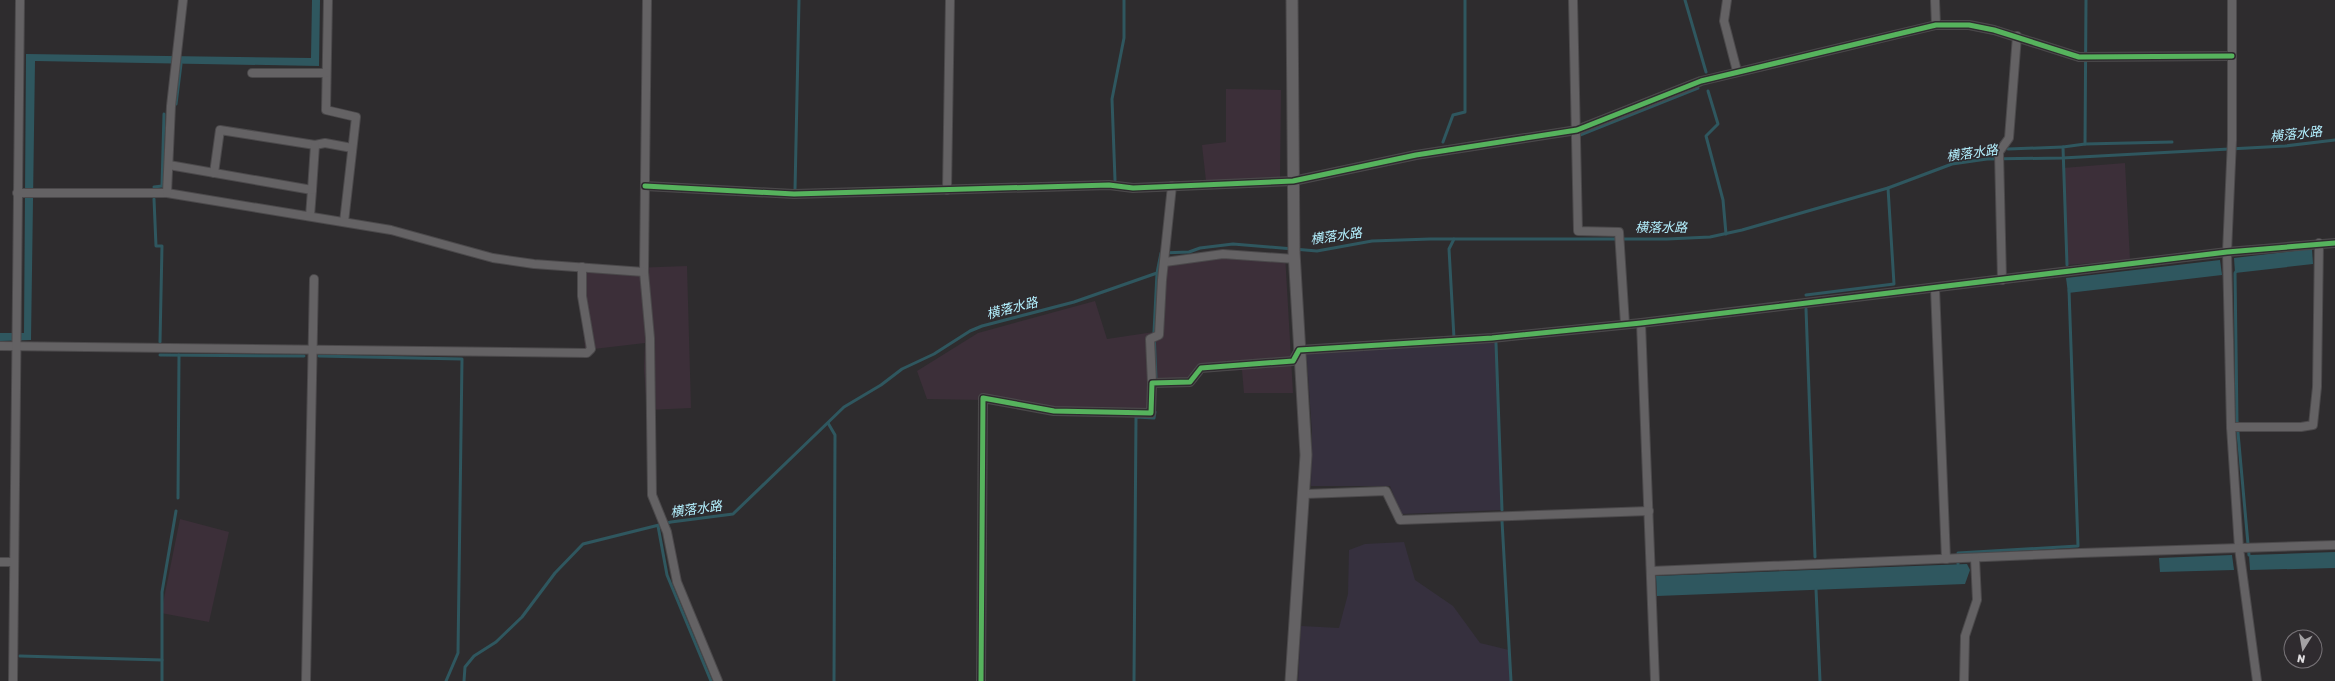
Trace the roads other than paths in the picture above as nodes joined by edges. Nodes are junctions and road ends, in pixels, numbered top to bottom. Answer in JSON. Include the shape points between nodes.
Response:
{"nodes":[{"id":1,"x":20,"y":0,"type":"edge"},
{"id":2,"x":183,"y":0,"type":"edge"},
{"id":3,"x":328,"y":0,"type":"edge"},
{"id":4,"x":647,"y":0,"type":"edge"},
{"id":5,"x":950,"y":0,"type":"edge"},
{"id":6,"x":1292,"y":0,"type":"edge"},
{"id":7,"x":1574,"y":0,"type":"edge"},
{"id":8,"x":1727,"y":0,"type":"edge"},
{"id":9,"x":1935,"y":0,"type":"edge"},
{"id":10,"x":2232,"y":0,"type":"edge"},
{"id":11,"x":1936,"y":25,"type":"junction"},
{"id":12,"x":2018,"y":36,"type":"junction"},
{"id":13,"x":2232,"y":56,"type":"junction"},
{"id":14,"x":1737,"y":71,"type":"junction"},
{"id":15,"x":252,"y":72,"type":"dead end"},
{"id":16,"x":326,"y":74,"type":"junction"},
{"id":17,"x":1576,"y":130,"type":"junction"},
{"id":18,"x":315,"y":145,"type":"junction"},
{"id":19,"x":352,"y":148,"type":"junction"},
{"id":20,"x":169,"y":165,"type":"junction"},
{"id":21,"x":214,"y":173,"type":"junction"},
{"id":22,"x":1293,"y":181,"type":"junction"},
{"id":23,"x":645,"y":186,"type":"junction"},
{"id":24,"x":1172,"y":186,"type":"junction"},
{"id":25,"x":312,"y":190,"type":"junction"},
{"id":26,"x":947,"y":190,"type":"junction"},
{"id":27,"x":17,"y":192,"type":"junction"},
{"id":28,"x":167,"y":193,"type":"junction"},
{"id":29,"x":310,"y":216,"type":"junction"},
{"id":30,"x":344,"y":222,"type":"junction"},
{"id":31,"x":2319,"y":243,"type":"junction"},
{"id":32,"x":2335,"y":243,"type":"edge"},
{"id":33,"x":1294,"y":252,"type":"junction"},
{"id":34,"x":2227,"y":252,"type":"junction"},
{"id":35,"x":1166,"y":255,"type":"junction"},
{"id":36,"x":582,"y":267,"type":"junction"},
{"id":37,"x":644,"y":272,"type":"junction"},
{"id":38,"x":314,"y":279,"type":"dead end"},
{"id":39,"x":2002,"y":280,"type":"junction"},
{"id":40,"x":1934,"y":288,"type":"junction"},
{"id":41,"x":1641,"y":323,"type":"junction"},
{"id":42,"x":1625,"y":324,"type":"junction"},
{"id":43,"x":0,"y":346,"type":"edge"},
{"id":44,"x":16,"y":346,"type":"junction"},
{"id":45,"x":312,"y":350,"type":"junction"},
{"id":46,"x":1299,"y":350,"type":"junction"},
{"id":47,"x":1152,"y":383,"type":"junction"},
{"id":48,"x":2231,"y":427,"type":"junction"},
{"id":49,"x":1305,"y":494,"type":"junction"},
{"id":50,"x":1648,"y":511,"type":"junction"},
{"id":51,"x":2335,"y":545,"type":"edge"},
{"id":52,"x":2239,"y":548,"type":"junction"},
{"id":53,"x":1975,"y":558,"type":"junction"},
{"id":54,"x":1946,"y":559,"type":"junction"},
{"id":55,"x":0,"y":562,"type":"edge"},
{"id":56,"x":13,"y":562,"type":"junction"},
{"id":57,"x":1651,"y":571,"type":"junction"},
{"id":58,"x":13,"y":681,"type":"edge"},
{"id":59,"x":306,"y":681,"type":"edge"},
{"id":60,"x":718,"y":681,"type":"edge"},
{"id":61,"x":981,"y":681,"type":"edge"},
{"id":62,"x":1291,"y":681,"type":"edge"},
{"id":63,"x":1655,"y":681,"type":"edge"},
{"id":64,"x":1964,"y":681,"type":"edge"},
{"id":65,"x":2257,"y":681,"type":"edge"}],
"edges":[{"from":1,"to":27,"type":"street"},
{"from":2,"to":20,"type":"street","via":[[171,106]]},
{"from":3,"to":16,"type":"street"},
{"from":4,"to":23,"type":"street"},
{"from":5,"to":26,"type":"street"},
{"from":6,"to":22,"type":"street"},
{"from":7,"to":17,"type":"street"},
{"from":8,"to":14,"type":"street","via":[[1724,21]]},
{"from":9,"to":11,"type":"street"},
{"from":10,"to":13,"type":"street"},
{"from":11,"to":12,"type":"street","via":[[1969,25]]},
{"from":11,"to":14,"type":"street"},
{"from":12,"to":13,"type":"street","via":[[2079,57],[2089,58]]},
{"from":12,"to":39,"type":"street","via":[[2009,138],[1999,152]]},
{"from":13,"to":34,"type":"street","via":[[2232,140]]},
{"from":14,"to":17,"type":"street","via":[[1702,81]]},
{"from":15,"to":16,"type":"street"},
{"from":16,"to":19,"type":"street","via":[[326,110],[356,117]]},
{"from":17,"to":22,"type":"street","via":[[1416,155]]},
{"from":17,"to":42,"type":"street","via":[[1578,231],[1619,232]]},
{"from":18,"to":19,"type":"street","via":[[325,143]]},
{"from":18,"to":21,"type":"street","via":[[220,130]]},
{"from":18,"to":25,"type":"street"},
{"from":19,"to":30,"type":"street"},
{"from":20,"to":21,"type":"street"},
{"from":20,"to":28,"type":"street"},
{"from":21,"to":25,"type":"street"},
{"from":22,"to":24,"type":"street"},
{"from":22,"to":33,"type":"street"},
{"from":23,"to":26,"type":"street","via":[[794,194]]},
{"from":23,"to":37,"type":"street"},
{"from":24,"to":26,"type":"street","via":[[1133,188],[1110,185]]},
{"from":24,"to":35,"type":"street"},
{"from":25,"to":29,"type":"street"},
{"from":27,"to":28,"type":"street"},
{"from":27,"to":44,"type":"street"},
{"from":28,"to":29,"type":"street"},
{"from":29,"to":30,"type":"street"},
{"from":30,"to":36,"type":"street","via":[[391,230],[493,258]]},
{"from":31,"to":32,"type":"street"},
{"from":31,"to":34,"type":"street"},
{"from":31,"to":48,"type":"street","via":[[2317,387],[2313,425]]},
{"from":33,"to":35,"type":"street"},
{"from":33,"to":46,"type":"street"},
{"from":34,"to":39,"type":"street"},
{"from":34,"to":48,"type":"street"},
{"from":35,"to":47,"type":"street","via":[[1159,336],[1150,339]]},
{"from":36,"to":37,"type":"street"},
{"from":36,"to":45,"type":"street","via":[[582,296],[591,349],[587,353]]},
{"from":37,"to":60,"type":"street","via":[[650,338],[652,495],[667,532],[676,582]]},
{"from":38,"to":45,"type":"street"},
{"from":39,"to":40,"type":"street"},
{"from":40,"to":41,"type":"street"},
{"from":40,"to":54,"type":"street"},
{"from":41,"to":42,"type":"street"},
{"from":41,"to":50,"type":"street"},
{"from":42,"to":46,"type":"street","via":[[1492,338]]},
{"from":43,"to":44,"type":"street"},
{"from":44,"to":45,"type":"street"},
{"from":44,"to":56,"type":"street"},
{"from":45,"to":59,"type":"street"},
{"from":46,"to":47,"type":"street","via":[[1293,361],[1201,368],[1190,382]]},
{"from":46,"to":49,"type":"street","via":[[1306,455]]},
{"from":47,"to":61,"type":"street","via":[[1151,413],[1054,411],[983,398]]},
{"from":48,"to":52,"type":"street"},
{"from":49,"to":50,"type":"street","via":[[1386,491],[1400,520]]},
{"from":49,"to":62,"type":"street"},
{"from":50,"to":57,"type":"street"},
{"from":51,"to":52,"type":"street"},
{"from":52,"to":53,"type":"street"},
{"from":52,"to":65,"type":"street"},
{"from":53,"to":54,"type":"street"},
{"from":53,"to":64,"type":"street","via":[[1977,600],[1965,636]]},
{"from":54,"to":57,"type":"street"},
{"from":55,"to":56,"type":"street"},
{"from":56,"to":58,"type":"street"},
{"from":57,"to":63,"type":"street"}]}
